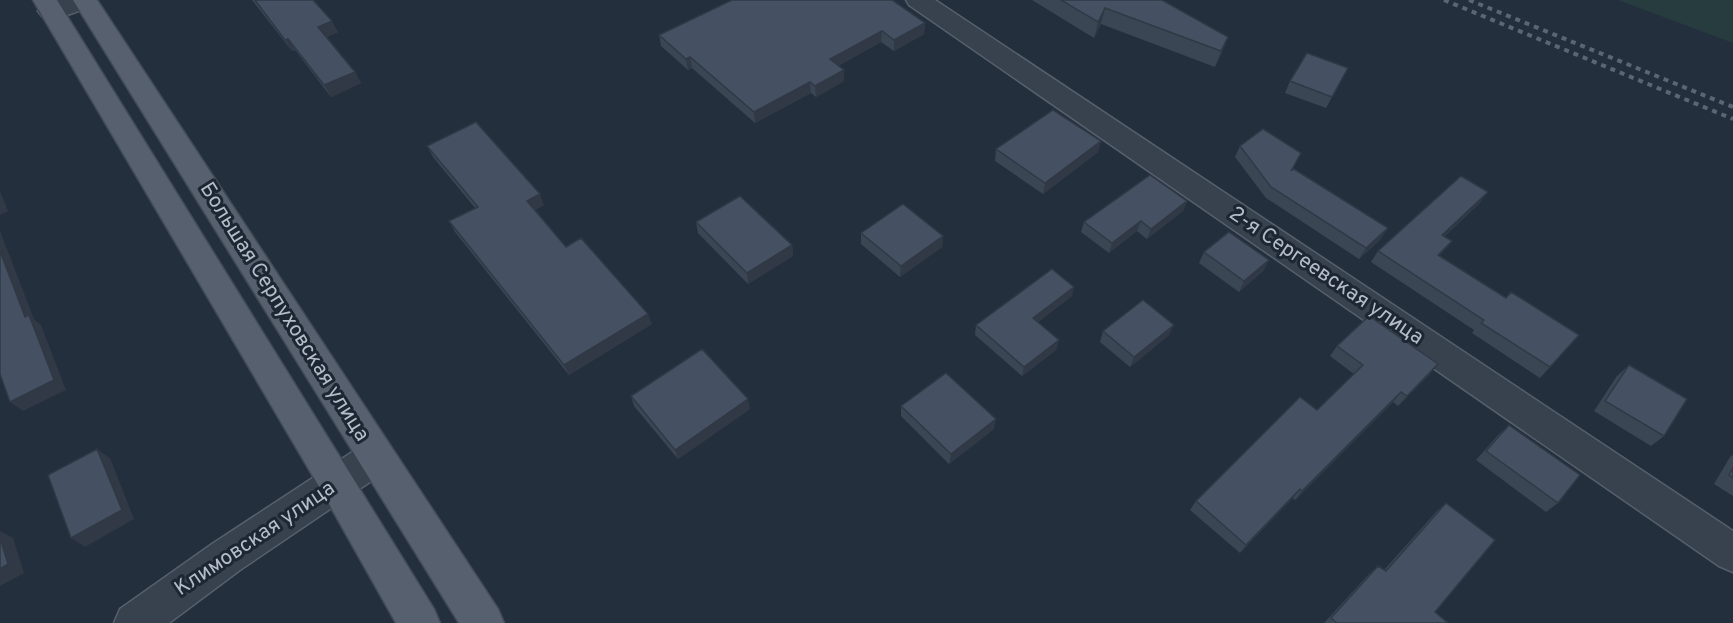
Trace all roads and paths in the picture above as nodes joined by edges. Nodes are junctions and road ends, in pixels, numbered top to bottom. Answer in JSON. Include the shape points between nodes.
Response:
{"nodes":[{"id":1,"x":84,"y":0,"type":"edge"},
{"id":2,"x":918,"y":0,"type":"edge"},
{"id":3,"x":48,"y":6,"type":"edge"},
{"id":4,"x":376,"y":457,"type":"junction"},
{"id":5,"x":337,"y":483,"type":"junction"},
{"id":6,"x":1733,"y":553,"type":"edge"},
{"id":7,"x":135,"y":623,"type":"edge"},
{"id":8,"x":418,"y":623,"type":"edge"},
{"id":9,"x":483,"y":623,"type":"edge"}],
"edges":[{"from":1,"to":3,"type":"street"},
{"from":1,"to":4,"type":"main road","name":"Большая Серпуховская улица"},
{"from":2,"to":6,"type":"street","name":"2-я Сергеевская улица"},
{"from":3,"to":5,"type":"main road","name":"Большая Серпуховская улица"},
{"from":4,"to":5,"type":"street","name":"Климовская улица"},
{"from":4,"to":9,"type":"main road","name":"Большая Серпуховская улица"},
{"from":5,"to":7,"type":"street","name":"Климовская улица"},
{"from":5,"to":8,"type":"main road","name":"Большая Серпуховская улица"}]}
